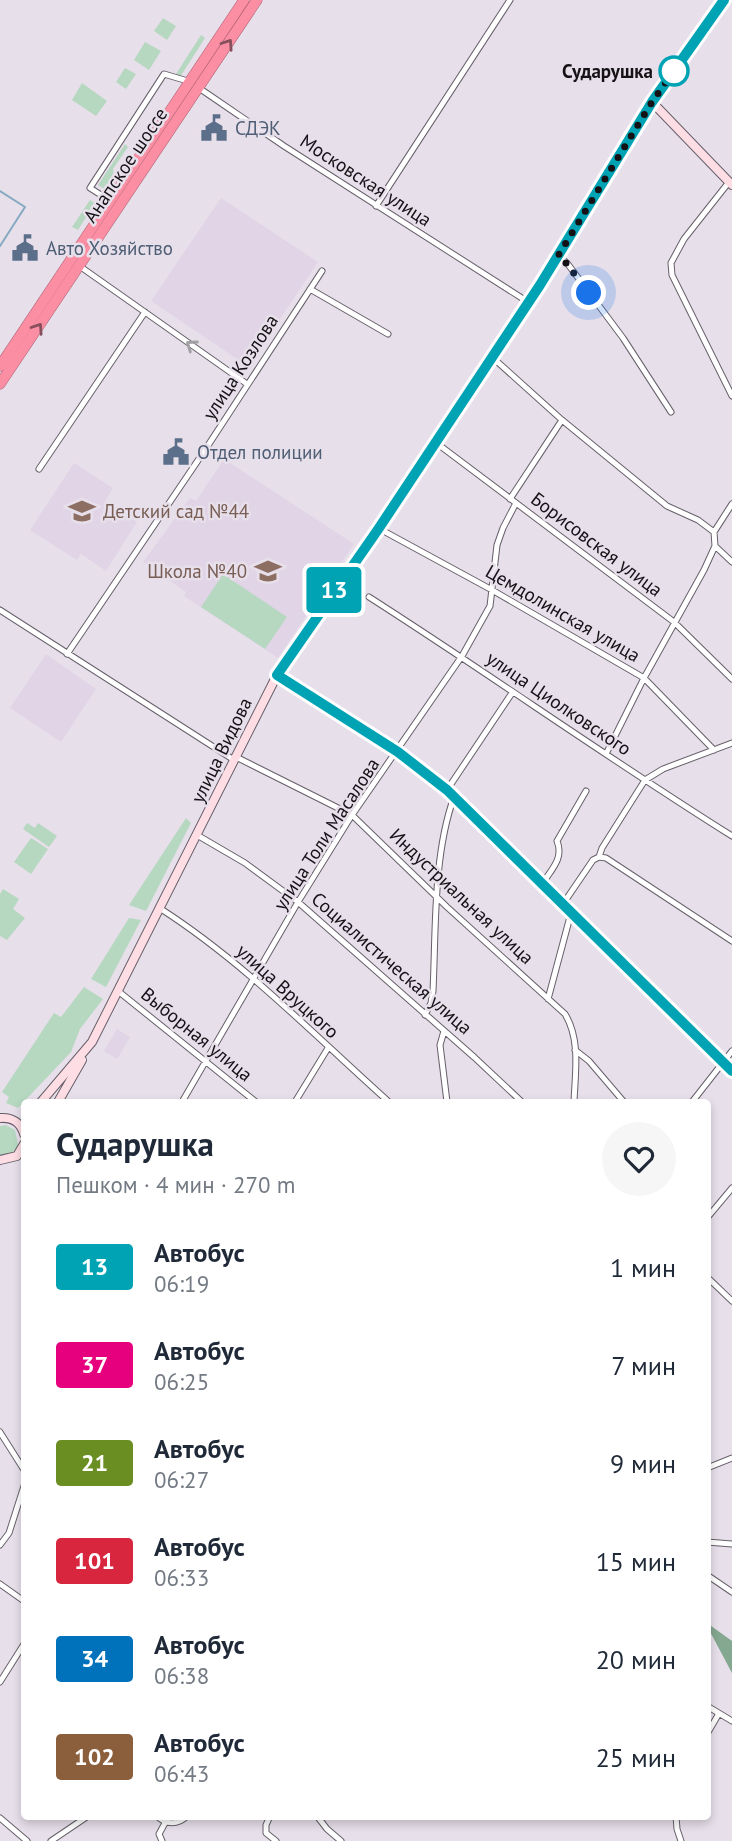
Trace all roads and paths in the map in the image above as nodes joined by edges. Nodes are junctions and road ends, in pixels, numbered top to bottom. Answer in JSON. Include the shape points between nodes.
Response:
{"nodes":[{"id":1,"x":244,"y":0,"type":"edge"},
{"id":2,"x":257,"y":0,"type":"edge"},
{"id":3,"x":510,"y":0,"type":"edge"},
{"id":4,"x":724,"y":0,"type":"edge"},
{"id":5,"x":194,"y":85,"type":"junction"},
{"id":6,"x":652,"y":102,"type":"junction"},
{"id":7,"x":731,"y":184,"type":"edge"},
{"id":8,"x":109,"y":200,"type":"junction"},
{"id":9,"x":376,"y":206,"type":"junction"},
{"id":10,"x":558,"y":256,"type":"junction"},
{"id":11,"x":70,"y":259,"type":"junction"},
{"id":12,"x":79,"y":266,"type":"junction"},
{"id":13,"x":322,"y":271,"type":"dead end"},
{"id":14,"x":310,"y":289,"type":"junction"},
{"id":15,"x":528,"y":302,"type":"junction"},
{"id":16,"x":145,"y":312,"type":"junction"},
{"id":17,"x":388,"y":334,"type":"dead end"},
{"id":18,"x":492,"y":357,"type":"junction"},
{"id":19,"x":0,"y":366,"type":"edge"},
{"id":20,"x":0,"y":384,"type":"edge"},
{"id":21,"x":247,"y":384,"type":"junction"},
{"id":22,"x":732,"y":396,"type":"edge"},
{"id":23,"x":671,"y":412,"type":"dead end"},
{"id":24,"x":562,"y":421,"type":"junction"},
{"id":25,"x":435,"y":442,"type":"junction"},
{"id":26,"x":39,"y":468,"type":"dead end"},
{"id":27,"x":510,"y":499,"type":"junction"},
{"id":28,"x":516,"y":503,"type":"junction"},
{"id":29,"x":732,"y":505,"type":"edge"},
{"id":30,"x":379,"y":528,"type":"junction"},
{"id":31,"x":714,"y":532,"type":"junction"},
{"id":32,"x":715,"y":546,"type":"junction"},
{"id":33,"x":732,"y":562,"type":"edge"},
{"id":34,"x":492,"y":590,"type":"junction"},
{"id":35,"x":369,"y":597,"type":"dead end"},
{"id":36,"x":0,"y":610,"type":"edge"},
{"id":37,"x":674,"y":622,"type":"junction"},
{"id":38,"x":67,"y":654,"type":"junction"},
{"id":39,"x":462,"y":656,"type":"junction"},
{"id":40,"x":277,"y":675,"type":"junction"},
{"id":41,"x":644,"y":678,"type":"junction"},
{"id":42,"x":732,"y":679,"type":"edge"},
{"id":43,"x":512,"y":693,"type":"junction"},
{"id":44,"x":732,"y":743,"type":"edge"},
{"id":45,"x":714,"y":750,"type":"junction"},
{"id":46,"x":398,"y":752,"type":"junction"},
{"id":47,"x":606,"y":754,"type":"junction"},
{"id":48,"x":235,"y":759,"type":"junction"},
{"id":49,"x":645,"y":780,"type":"junction"},
{"id":50,"x":447,"y":790,"type":"junction"},
{"id":51,"x":586,"y":791,"type":"dead end"},
{"id":52,"x":454,"y":797,"type":"junction"},
{"id":53,"x":352,"y":815,"type":"junction"},
{"id":54,"x":197,"y":835,"type":"junction"},
{"id":55,"x":732,"y":836,"type":"edge"},
{"id":56,"x":599,"y":857,"type":"junction"},
{"id":57,"x":542,"y":884,"type":"junction"},
{"id":58,"x":438,"y":898,"type":"junction"},
{"id":59,"x":298,"y":902,"type":"junction"},
{"id":60,"x":563,"y":904,"type":"junction"},
{"id":61,"x":161,"y":909,"type":"junction"},
{"id":62,"x":571,"y":913,"type":"junction"},
{"id":63,"x":732,"y":941,"type":"edge"},
{"id":64,"x":255,"y":979,"type":"junction"},
{"id":65,"x":118,"y":991,"type":"junction"},
{"id":66,"x":548,"y":999,"type":"junction"},
{"id":67,"x":425,"y":1015,"type":"junction"},
{"id":68,"x":444,"y":1031,"type":"junction"},
{"id":69,"x":92,"y":1042,"type":"junction"},
{"id":70,"x":328,"y":1048,"type":"junction"},
{"id":71,"x":575,"y":1049,"type":"junction"},
{"id":72,"x":732,"y":1051,"type":"edge"},
{"id":73,"x":206,"y":1061,"type":"junction"},
{"id":74,"x":724,"y":1063,"type":"junction"},
{"id":75,"x":732,"y":1071,"type":"edge"},
{"id":76,"x":44,"y":1099,"type":"edge"},
{"id":77,"x":60,"y":1099,"type":"edge"},
{"id":78,"x":184,"y":1099,"type":"edge"},
{"id":79,"x":253,"y":1099,"type":"edge"},
{"id":80,"x":297,"y":1099,"type":"edge"},
{"id":81,"x":385,"y":1099,"type":"edge"},
{"id":82,"x":447,"y":1099,"type":"edge"},
{"id":83,"x":519,"y":1099,"type":"edge"},
{"id":84,"x":574,"y":1099,"type":"edge"},
{"id":85,"x":622,"y":1099,"type":"edge"},
{"id":86,"x":694,"y":1099,"type":"edge"},
{"id":87,"x":0,"y":1118,"type":"edge"},
{"id":88,"x":21,"y":1119,"type":"edge"},
{"id":89,"x":15,"y":1121,"type":"junction"},
{"id":90,"x":21,"y":1127,"type":"edge"},
{"id":91,"x":21,"y":1150,"type":"edge"},
{"id":92,"x":2,"y":1161,"type":"edge"},
{"id":93,"x":732,"y":1188,"type":"edge"},
{"id":94,"x":711,"y":1214,"type":"edge"},
{"id":95,"x":711,"y":1281,"type":"edge"},
{"id":96,"x":732,"y":1301,"type":"edge"},
{"id":97,"x":0,"y":1432,"type":"edge"},
{"id":98,"x":732,"y":1458,"type":"edge"},
{"id":99,"x":21,"y":1465,"type":"edge"},
{"id":100,"x":711,"y":1466,"type":"edge"},
{"id":101,"x":21,"y":1495,"type":"edge"},
{"id":102,"x":711,"y":1542,"type":"edge"},
{"id":103,"x":732,"y":1544,"type":"edge"},
{"id":104,"x":0,"y":1545,"type":"edge"},
{"id":105,"x":711,"y":1577,"type":"edge"},
{"id":106,"x":0,"y":1584,"type":"edge"},
{"id":107,"x":732,"y":1592,"type":"edge"},
{"id":108,"x":21,"y":1599,"type":"edge"},
{"id":109,"x":21,"y":1649,"type":"edge"},
{"id":110,"x":0,"y":1682,"type":"edge"},
{"id":111,"x":711,"y":1709,"type":"edge"},
{"id":112,"x":718,"y":1715,"type":"junction"},
{"id":113,"x":732,"y":1721,"type":"edge"},
{"id":114,"x":711,"y":1727,"type":"edge"},
{"id":115,"x":0,"y":1818,"type":"edge"},
{"id":116,"x":83,"y":1820,"type":"edge"},
{"id":117,"x":162,"y":1820,"type":"edge"},
{"id":118,"x":183,"y":1820,"type":"edge"},
{"id":119,"x":268,"y":1820,"type":"edge"},
{"id":120,"x":320,"y":1820,"type":"edge"},
{"id":121,"x":676,"y":1820,"type":"edge"},
{"id":122,"x":165,"y":1823,"type":"junction"},
{"id":123,"x":27,"y":1841,"type":"edge"},
{"id":124,"x":51,"y":1841,"type":"edge"},
{"id":125,"x":162,"y":1841,"type":"edge"},
{"id":126,"x":276,"y":1841,"type":"edge"},
{"id":127,"x":341,"y":1841,"type":"edge"},
{"id":128,"x":681,"y":1841,"type":"edge"}],
"edges":[{"from":1,"to":5,"type":"highway","name":"Анапское шоссе"},
{"from":5,"to":2,"type":"highway","name":"Анапское шоссе","one_way":true},
{"from":3,"to":9,"type":"street"},
{"from":4,"to":6,"type":"street","name":"улица Видова"},
{"from":5,"to":8,"type":"highway","name":"Анапское шоссе"},
{"from":5,"to":8,"type":"street","via":[[164,74],[90,188]]},
{"from":5,"to":9,"type":"street","name":"Московская улица"},
{"from":5,"to":12,"type":"highway","name":"Анапское шоссе"},
{"from":6,"to":7,"type":"street"},
{"from":6,"to":10,"type":"street","name":"улица Видова"},
{"from":7,"to":22,"type":"street","via":[[684,239],[671,263],[672,275]]},
{"from":8,"to":11,"type":"highway","name":"Анапское шоссе"},
{"from":9,"to":15,"type":"street","name":"Московская улица"},
{"from":10,"to":15,"type":"street","name":"улица Видова"},
{"from":10,"to":23,"type":"street","via":[[623,338]]},
{"from":11,"to":12,"type":"street"},
{"from":11,"to":19,"type":"highway","name":"Анапское шоссе"},
{"from":12,"to":16,"type":"street"},
{"from":20,"to":12,"type":"highway","name":"Анапское шоссе","one_way":true},
{"from":13,"to":14,"type":"street","name":"улица Козлова"},
{"from":14,"to":17,"type":"street"},
{"from":14,"to":21,"type":"street","name":"улица Козлова"},
{"from":15,"to":18,"type":"street","name":"улица Видова"},
{"from":21,"to":16,"type":"street","one_way":true},
{"from":16,"to":26,"type":"street"},
{"from":18,"to":24,"type":"street"},
{"from":18,"to":25,"type":"street","name":"улица Видова"},
{"from":21,"to":38,"type":"street","name":"улица Козлова"},
{"from":24,"to":27,"type":"street"},
{"from":24,"to":31,"type":"street","via":[[667,506]]},
{"from":25,"to":27,"type":"street","name":"Борисовская улица"},
{"from":25,"to":30,"type":"street","name":"улица Видова"},
{"from":27,"to":28,"type":"street","name":"Борисовская улица"},
{"from":28,"to":34,"type":"street","name":"улица Толи Масалова","via":[[496,545]]},
{"from":28,"to":37,"type":"street","name":"Борисовская улица"},
{"from":29,"to":31,"type":"street"},
{"from":30,"to":34,"type":"street","name":"Цемдолинская улица"},
{"from":30,"to":40,"type":"street","name":"улица Видова"},
{"from":31,"to":32,"type":"street"},
{"from":32,"to":33,"type":"street"},
{"from":32,"to":37,"type":"street"},
{"from":34,"to":39,"type":"street","name":"улица Толи Масалова","via":[[490,606]]},
{"from":34,"to":41,"type":"street","name":"Цемдолинская улица"},
{"from":35,"to":39,"type":"street","name":"улица Циолковского"},
{"from":36,"to":38,"type":"street","name":"Индустриальная улица"},
{"from":37,"to":41,"type":"street"},
{"from":37,"to":42,"type":"street","name":"Борисовская улица"},
{"from":38,"to":48,"type":"street","name":"Индустриальная улица"},
{"from":39,"to":43,"type":"street","name":"улица Циолковского"},
{"from":39,"to":46,"type":"street","name":"улица Толи Масалова"},
{"from":40,"to":46,"type":"street"},
{"from":40,"to":48,"type":"street","name":"улица Видова"},
{"from":41,"to":45,"type":"street","name":"Цемдолинская улица"},
{"from":41,"to":47,"type":"street"},
{"from":43,"to":47,"type":"street","name":"улица Циолковского"},
{"from":43,"to":50,"type":"street"},
{"from":44,"to":45,"type":"street"},
{"from":45,"to":49,"type":"street"},
{"from":46,"to":50,"type":"street"},
{"from":46,"to":53,"type":"street","name":"улица Толи Масалова"},
{"from":47,"to":49,"type":"street","name":"улица Циолковского"},
{"from":48,"to":53,"type":"street","name":"Индустриальная улица"},
{"from":48,"to":54,"type":"street","name":"улица Видова"},
{"from":49,"to":55,"type":"street","name":"улица Циолковского"},
{"from":49,"to":56,"type":"street"},
{"from":50,"to":52,"type":"street"},
{"from":51,"to":57,"type":"street","via":[[557,841],[559,859]]},
{"from":52,"to":57,"type":"street"},
{"from":52,"to":58,"type":"street","via":[[440,860]]},
{"from":53,"to":58,"type":"street","name":"Индустриальная улица"},
{"from":53,"to":59,"type":"street","name":"улица Толи Масалова"},
{"from":54,"to":59,"type":"street","name":"Социалистическая улица"},
{"from":54,"to":61,"type":"street","name":"улица Видова"},
{"from":56,"to":60,"type":"street"},
{"from":56,"to":63,"type":"street"},
{"from":57,"to":60,"type":"street"},
{"from":58,"to":66,"type":"street","name":"Индустриальная улица"},
{"from":58,"to":67,"type":"street","via":[[433,991]]},
{"from":59,"to":64,"type":"street","name":"улица Толи Масалова"},
{"from":59,"to":67,"type":"street","name":"Социалистическая улица"},
{"from":60,"to":62,"type":"street"},
{"from":61,"to":64,"type":"street","name":"улица Вруцкого"},
{"from":61,"to":65,"type":"street","name":"улица Видова"},
{"from":62,"to":66,"type":"street"},
{"from":62,"to":74,"type":"street"},
{"from":64,"to":70,"type":"street","name":"улица Вруцкого"},
{"from":64,"to":73,"type":"street","name":"улица Толи Масалова"},
{"from":65,"to":69,"type":"street","name":"улица Видова"},
{"from":65,"to":73,"type":"street","name":"Выборная улица"},
{"from":66,"to":71,"type":"street","name":"Индустриальная улица","via":[[572,1026]]},
{"from":67,"to":68,"type":"street","name":"Социалистическая улица"},
{"from":68,"to":82,"type":"street","via":[[440,1045]]},
{"from":68,"to":83,"type":"street","name":"Социалистическая улица"},
{"from":69,"to":76,"type":"street","name":"улица Видова"},
{"from":69,"to":77,"type":"street"},
{"from":70,"to":80,"type":"street"},
{"from":70,"to":81,"type":"street","name":"улица Вруцкого"},
{"from":71,"to":84,"type":"street"},
{"from":71,"to":85,"type":"street"},
{"from":72,"to":74,"type":"street"},
{"from":73,"to":78,"type":"street","name":"улица Толи Масалова"},
{"from":73,"to":79,"type":"street","name":"Выборная улица"},
{"from":74,"to":75,"type":"street"},
{"from":74,"to":86,"type":"street"},
{"from":87,"to":89,"type":"street"},
{"from":88,"to":89,"type":"street"},
{"from":89,"to":90,"type":"street"},
{"from":91,"to":92,"type":"street"},
{"from":93,"to":94,"type":"street"},
{"from":95,"to":96,"type":"street"},
{"from":97,"to":99,"type":"street"},
{"from":98,"to":100,"type":"street"},
{"from":101,"to":104,"type":"street","via":[[9,1533]]},
{"from":102,"to":103,"type":"street"},
{"from":105,"to":107,"type":"street"},
{"from":106,"to":108,"type":"street"},
{"from":109,"to":110,"type":"street"},
{"from":111,"to":112,"type":"street"},
{"from":112,"to":113,"type":"street"},
{"from":112,"to":114,"type":"street"},
{"from":115,"to":123,"type":"street"},
{"from":116,"to":124,"type":"street"},
{"from":117,"to":122,"type":"street"},
{"from":118,"to":122,"type":"street"},
{"from":119,"to":126,"type":"street","via":[[266,1833]]},
{"from":120,"to":127,"type":"street"},
{"from":121,"to":128,"type":"street"},
{"from":122,"to":125,"type":"street","via":[[159,1834]]}]}
